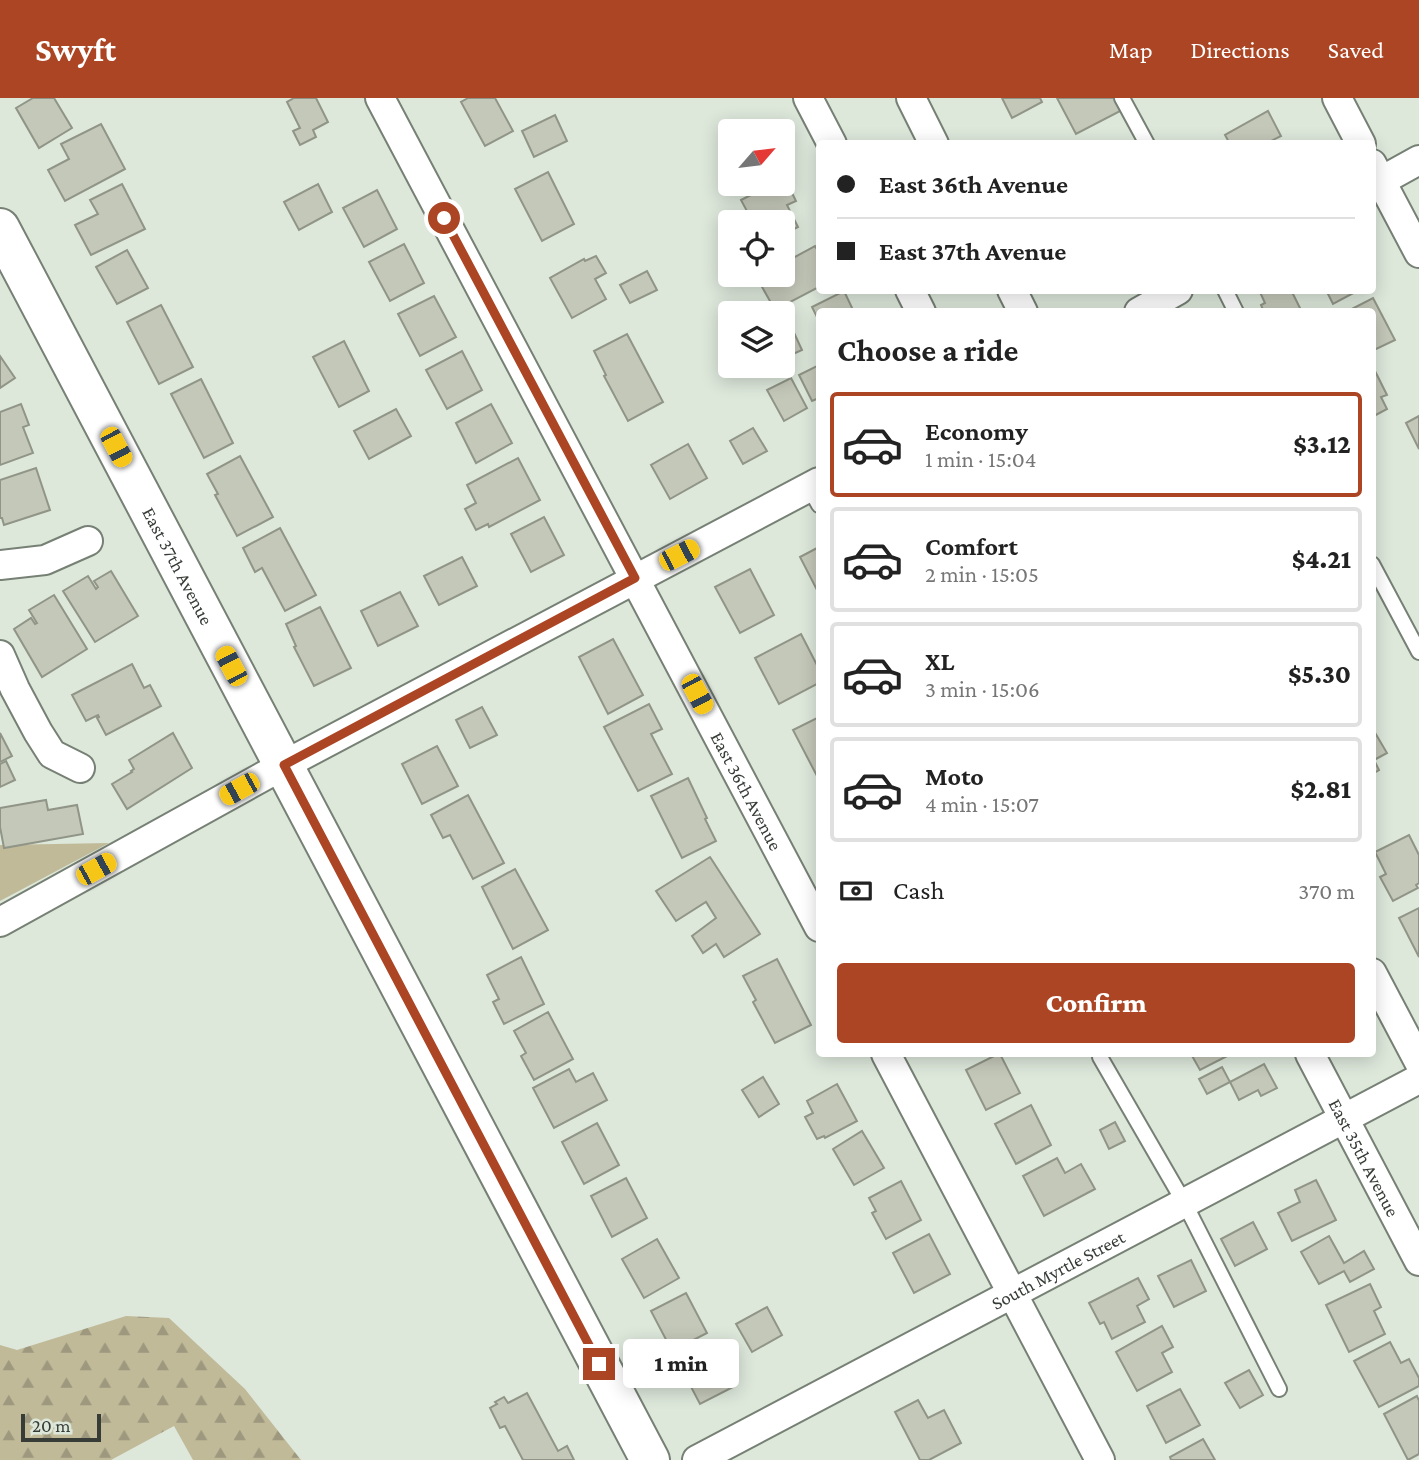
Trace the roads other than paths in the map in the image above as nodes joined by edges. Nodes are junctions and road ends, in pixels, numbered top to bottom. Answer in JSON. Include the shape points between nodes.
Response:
{"nodes":[{"id":1,"x":380,"y":98,"type":"edge"},
{"id":2,"x":808,"y":98,"type":"edge"},
{"id":3,"x":911,"y":98,"type":"edge"},
{"id":4,"x":1122,"y":98,"type":"edge"},
{"id":5,"x":1337,"y":98,"type":"edge"},
{"id":6,"x":830,"y":140,"type":"edge"},
{"id":7,"x":932,"y":140,"type":"edge"},
{"id":8,"x":1145,"y":140,"type":"edge"},
{"id":9,"x":1359,"y":140,"type":"edge"},
{"id":10,"x":1419,"y":160,"type":"edge"},
{"id":11,"x":1376,"y":177,"type":"edge"},
{"id":12,"x":1376,"y":179,"type":"edge"},
{"id":13,"x":0,"y":228,"type":"edge"},
{"id":14,"x":1419,"y":253,"type":"edge"},
{"id":15,"x":1171,"y":294,"type":"edge"},
{"id":16,"x":1146,"y":308,"type":"edge"},
{"id":17,"x":816,"y":492,"type":"edge"},
{"id":18,"x":88,"y":541,"type":"dead end"},
{"id":19,"x":0,"y":565,"type":"edge"},
{"id":20,"x":1376,"y":571,"type":"edge"},
{"id":21,"x":635,"y":578,"type":"junction"},
{"id":22,"x":1419,"y":652,"type":"edge"},
{"id":23,"x":0,"y":655,"type":"edge"},
{"id":24,"x":284,"y":765,"type":"junction"},
{"id":25,"x":80,"y":768,"type":"dead end"},
{"id":26,"x":816,"y":921,"type":"edge"},
{"id":27,"x":0,"y":922,"type":"edge"},
{"id":28,"x":1376,"y":981,"type":"edge"},
{"id":29,"x":888,"y":1057,"type":"edge"},
{"id":30,"x":1100,"y":1057,"type":"dead end"},
{"id":31,"x":1312,"y":1057,"type":"edge"},
{"id":32,"x":1419,"y":1062,"type":"edge"},
{"id":33,"x":1419,"y":1079,"type":"edge"},
{"id":34,"x":1344,"y":1119,"type":"junction"},
{"id":35,"x":1185,"y":1204,"type":"junction"},
{"id":36,"x":1419,"y":1261,"type":"edge"},
{"id":37,"x":1013,"y":1294,"type":"junction"},
{"id":38,"x":1279,"y":1389,"type":"dead end"},
{"id":39,"x":650,"y":1460,"type":"edge"},
{"id":40,"x":697,"y":1460,"type":"edge"},
{"id":41,"x":1100,"y":1460,"type":"edge"}],
"edges":[{"from":1,"to":21,"type":"street","name":"East 36th Avenue"},
{"from":2,"to":6,"type":"street"},
{"from":3,"to":7,"type":"street"},
{"from":4,"to":8,"type":"lane"},
{"from":5,"to":9,"type":"street"},
{"from":10,"to":11,"type":"street"},
{"from":12,"to":14,"type":"street"},
{"from":13,"to":24,"type":"street","name":"East 37th Avenue"},
{"from":15,"to":16,"type":"street"},
{"from":17,"to":21,"type":"street"},
{"from":18,"to":19,"type":"street","via":[[45,560]]},
{"from":20,"to":22,"type":"lane"},
{"from":21,"to":24,"type":"street"},
{"from":21,"to":26,"type":"street","name":"East 36th Avenue"},
{"from":23,"to":25,"type":"street","via":[[52,754]]},
{"from":24,"to":27,"type":"street"},
{"from":24,"to":39,"type":"street","name":"East 37th Avenue"},
{"from":28,"to":32,"type":"street"},
{"from":29,"to":37,"type":"street"},
{"from":30,"to":35,"type":"lane"},
{"from":31,"to":34,"type":"street","name":"East 35th Avenue"},
{"from":33,"to":34,"type":"street","name":"South Myrtle Street"},
{"from":34,"to":35,"type":"street","name":"South Myrtle Street"},
{"from":34,"to":36,"type":"street","name":"East 35th Avenue"},
{"from":35,"to":37,"type":"street","name":"South Myrtle Street"},
{"from":35,"to":38,"type":"lane"},
{"from":37,"to":40,"type":"street","name":"South Myrtle Street"},
{"from":37,"to":41,"type":"street"}]}
